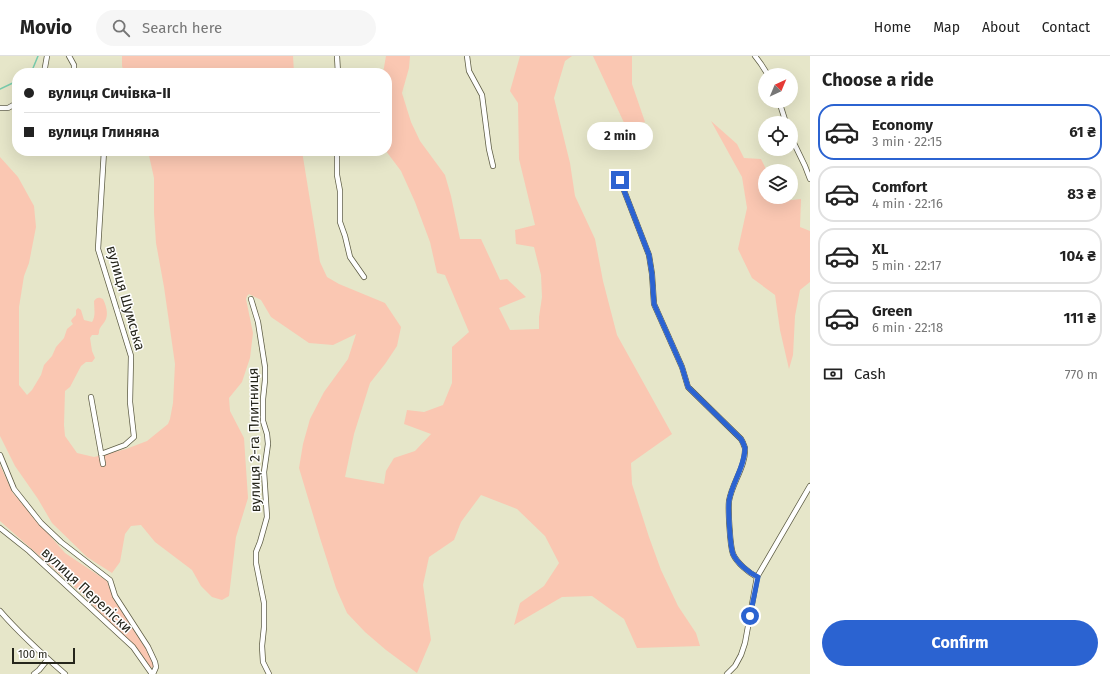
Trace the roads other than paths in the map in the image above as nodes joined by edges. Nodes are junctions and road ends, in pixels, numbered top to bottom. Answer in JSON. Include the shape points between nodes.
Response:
{"nodes":[{"id":1,"x":47,"y":56,"type":"edge"},
{"id":2,"x":69,"y":56,"type":"edge"},
{"id":3,"x":337,"y":56,"type":"edge"},
{"id":4,"x":467,"y":56,"type":"edge"},
{"id":5,"x":755,"y":56,"type":"edge"},
{"id":6,"x":45,"y":68,"type":"edge"},
{"id":7,"x":74,"y":68,"type":"edge"},
{"id":8,"x":338,"y":68,"type":"edge"},
{"id":9,"x":764,"y":68,"type":"edge"},
{"id":10,"x":12,"y":106,"type":"edge"},
{"id":11,"x":0,"y":108,"type":"edge"},
{"id":12,"x":798,"y":152,"type":"edge"},
{"id":13,"x":104,"y":156,"type":"edge"},
{"id":14,"x":338,"y":156,"type":"edge"},
{"id":15,"x":493,"y":166,"type":"dead end"},
{"id":16,"x":810,"y":179,"type":"edge"},
{"id":17,"x":620,"y":180,"type":"dead end"},
{"id":18,"x":364,"y":277,"type":"dead end"},
{"id":19,"x":251,"y":299,"type":"dead end"},
{"id":20,"x":91,"y":397,"type":"dead end"},
{"id":21,"x":101,"y":454,"type":"junction"},
{"id":22,"x":0,"y":455,"type":"edge"},
{"id":23,"x":103,"y":464,"type":"dead end"},
{"id":24,"x":810,"y":486,"type":"edge"},
{"id":25,"x":0,"y":528,"type":"edge"},
{"id":26,"x":758,"y":577,"type":"junction"},
{"id":27,"x":0,"y":611,"type":"edge"},
{"id":28,"x":48,"y":659,"type":"junction"},
{"id":29,"x":34,"y":674,"type":"edge"},
{"id":30,"x":65,"y":674,"type":"edge"},
{"id":31,"x":152,"y":674,"type":"edge"},
{"id":32,"x":268,"y":674,"type":"edge"},
{"id":33,"x":727,"y":674,"type":"edge"}],
"edges":[{"from":1,"to":6,"type":"street"},
{"from":2,"to":7,"type":"street"},
{"from":3,"to":8,"type":"street"},
{"from":4,"to":15,"type":"street","via":[[469,71],[482,95]]},
{"from":5,"to":9,"type":"street"},
{"from":10,"to":11,"type":"street"},
{"from":12,"to":16,"type":"street"},
{"from":13,"to":21,"type":"street","name":"вулиця Шумська","via":[[98,249],[131,356],[130,402],[134,437],[125,445]]},
{"from":14,"to":18,"type":"street","via":[[340,222],[350,257]]},
{"from":17,"to":26,"type":"street","via":[[649,255],[654,304],[682,367],[688,387],[745,446],[743,461],[729,501],[731,543],[737,560],[752,575]]},
{"from":19,"to":32,"type":"street","name":"вулиця 2-га Плитниця","via":[[258,322],[265,367],[263,421],[268,444],[264,472],[267,517],[256,552],[256,563],[264,603],[263,662]]},
{"from":20,"to":21,"type":"street"},
{"from":21,"to":23,"type":"street"},
{"from":22,"to":31,"type":"street","via":[[14,489],[41,522],[110,580],[115,596],[155,662],[156,667]]},
{"from":24,"to":26,"type":"street"},
{"from":25,"to":31,"type":"street","name":"вулиця Переліски","via":[[29,551],[133,647]]},
{"from":26,"to":33,"type":"street","via":[[745,643],[735,666]]},
{"from":27,"to":28,"type":"street"},
{"from":28,"to":29,"type":"street"},
{"from":28,"to":30,"type":"street"}]}
